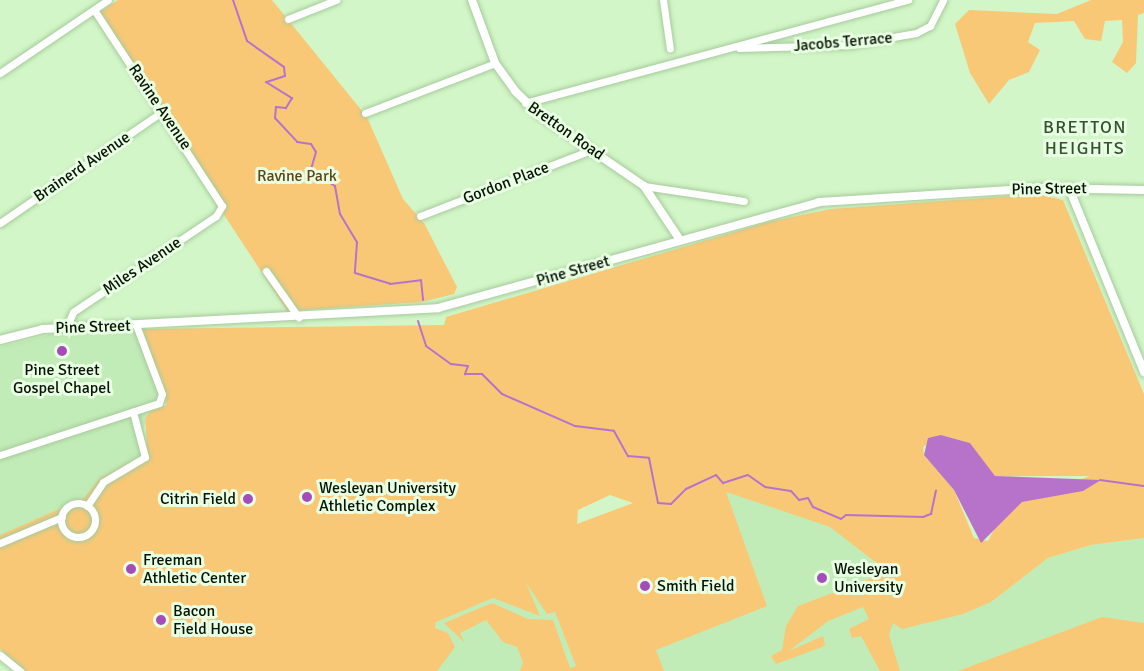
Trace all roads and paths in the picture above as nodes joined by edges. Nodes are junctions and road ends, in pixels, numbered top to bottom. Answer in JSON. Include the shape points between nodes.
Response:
{"nodes":[{"id":1,"x":108,"y":0,"type":"edge"},
{"id":2,"x":336,"y":0,"type":"edge"},
{"id":3,"x":472,"y":0,"type":"edge"},
{"id":4,"x":663,"y":0,"type":"edge"},
{"id":5,"x":908,"y":0,"type":"edge"},
{"id":6,"x":944,"y":0,"type":"edge"},
{"id":7,"x":94,"y":10,"type":"junction"},
{"id":8,"x":288,"y":19,"type":"dead end"},
{"id":9,"x":670,"y":49,"type":"dead end"},
{"id":10,"x":724,"y":50,"type":"junction"},
{"id":11,"x":495,"y":63,"type":"junction"},
{"id":12,"x":0,"y":74,"type":"edge"},
{"id":13,"x":525,"y":103,"type":"junction"},
{"id":14,"x":163,"y":111,"type":"junction"},
{"id":15,"x":365,"y":113,"type":"dead end"},
{"id":16,"x":591,"y":150,"type":"junction"},
{"id":17,"x":644,"y":186,"type":"junction"},
{"id":18,"x":1069,"y":188,"type":"junction"},
{"id":19,"x":1144,"y":190,"type":"edge"},
{"id":20,"x":744,"y":201,"type":"dead end"},
{"id":21,"x":222,"y":206,"type":"joint"},
{"id":22,"x":420,"y":216,"type":"dead end"},
{"id":23,"x":0,"y":223,"type":"edge"},
{"id":24,"x":680,"y":240,"type":"junction"},
{"id":25,"x":266,"y":271,"type":"dead end"},
{"id":26,"x":299,"y":318,"type":"junction"},
{"id":27,"x":136,"y":325,"type":"junction"},
{"id":28,"x":66,"y":328,"type":"junction"},
{"id":29,"x":0,"y":340,"type":"edge"},
{"id":30,"x":1144,"y":372,"type":"edge"},
{"id":31,"x":133,"y":412,"type":"junction"},
{"id":32,"x":0,"y":455,"type":"edge"},
{"id":33,"x":87,"y":506,"type":"junction"},
{"id":34,"x":62,"y":517,"type":"junction"},
{"id":35,"x":0,"y":543,"type":"edge"},
{"id":36,"x":0,"y":654,"type":"edge"},
{"id":37,"x":20,"y":671,"type":"edge"}],
"edges":[{"from":1,"to":7,"type":"street"},
{"from":2,"to":8,"type":"street"},
{"from":3,"to":11,"type":"street","name":"Bretton Road"},
{"from":4,"to":9,"type":"street"},
{"from":5,"to":10,"type":"street","name":"Jacobs Terrace"},
{"from":6,"to":10,"type":"street","name":"Jacobs Terrace","via":[[930,26],[916,33],[848,45]]},
{"from":7,"to":12,"type":"street"},
{"from":7,"to":14,"type":"street","name":"Ravine Avenue"},
{"from":10,"to":13,"type":"street","name":"Jacobs Terrace"},
{"from":11,"to":13,"type":"street","name":"Bretton Road"},
{"from":11,"to":15,"type":"street"},
{"from":13,"to":16,"type":"street","name":"Bretton Road"},
{"from":14,"to":21,"type":"street","name":"Ravine Avenue"},
{"from":14,"to":23,"type":"street","name":"Brainerd Avenue"},
{"from":16,"to":17,"type":"street","name":"Bretton Road"},
{"from":16,"to":22,"type":"street","name":"Gordon Place"},
{"from":17,"to":20,"type":"street","name":"Bretton Road"},
{"from":17,"to":24,"type":"street","name":"Bretton Road"},
{"from":18,"to":19,"type":"street","name":"Pine Street"},
{"from":18,"to":24,"type":"street","name":"Pine Street","via":[[819,202]]},
{"from":18,"to":30,"type":"street"},
{"from":21,"to":28,"type":"street","name":"Miles Avenue","via":[[216,216],[74,312]]},
{"from":24,"to":26,"type":"street","name":"Pine Street","via":[[438,308]]},
{"from":25,"to":26,"type":"street"},
{"from":26,"to":27,"type":"street","name":"Pine Street"},
{"from":27,"to":28,"type":"street","name":"Pine Street"},
{"from":27,"to":31,"type":"street","via":[[162,398]]},
{"from":28,"to":29,"type":"street","name":"Pine Street"},
{"from":31,"to":32,"type":"street"},
{"from":31,"to":33,"type":"street","via":[[145,457],[103,482]]},
{"from":33,"to":34,"type":"street","via":[[72,505]]},
{"from":33,"to":34,"type":"street","via":[[94,524],[86,535],[68,534]]},
{"from":34,"to":35,"type":"street"},
{"from":36,"to":37,"type":"street"}]}
